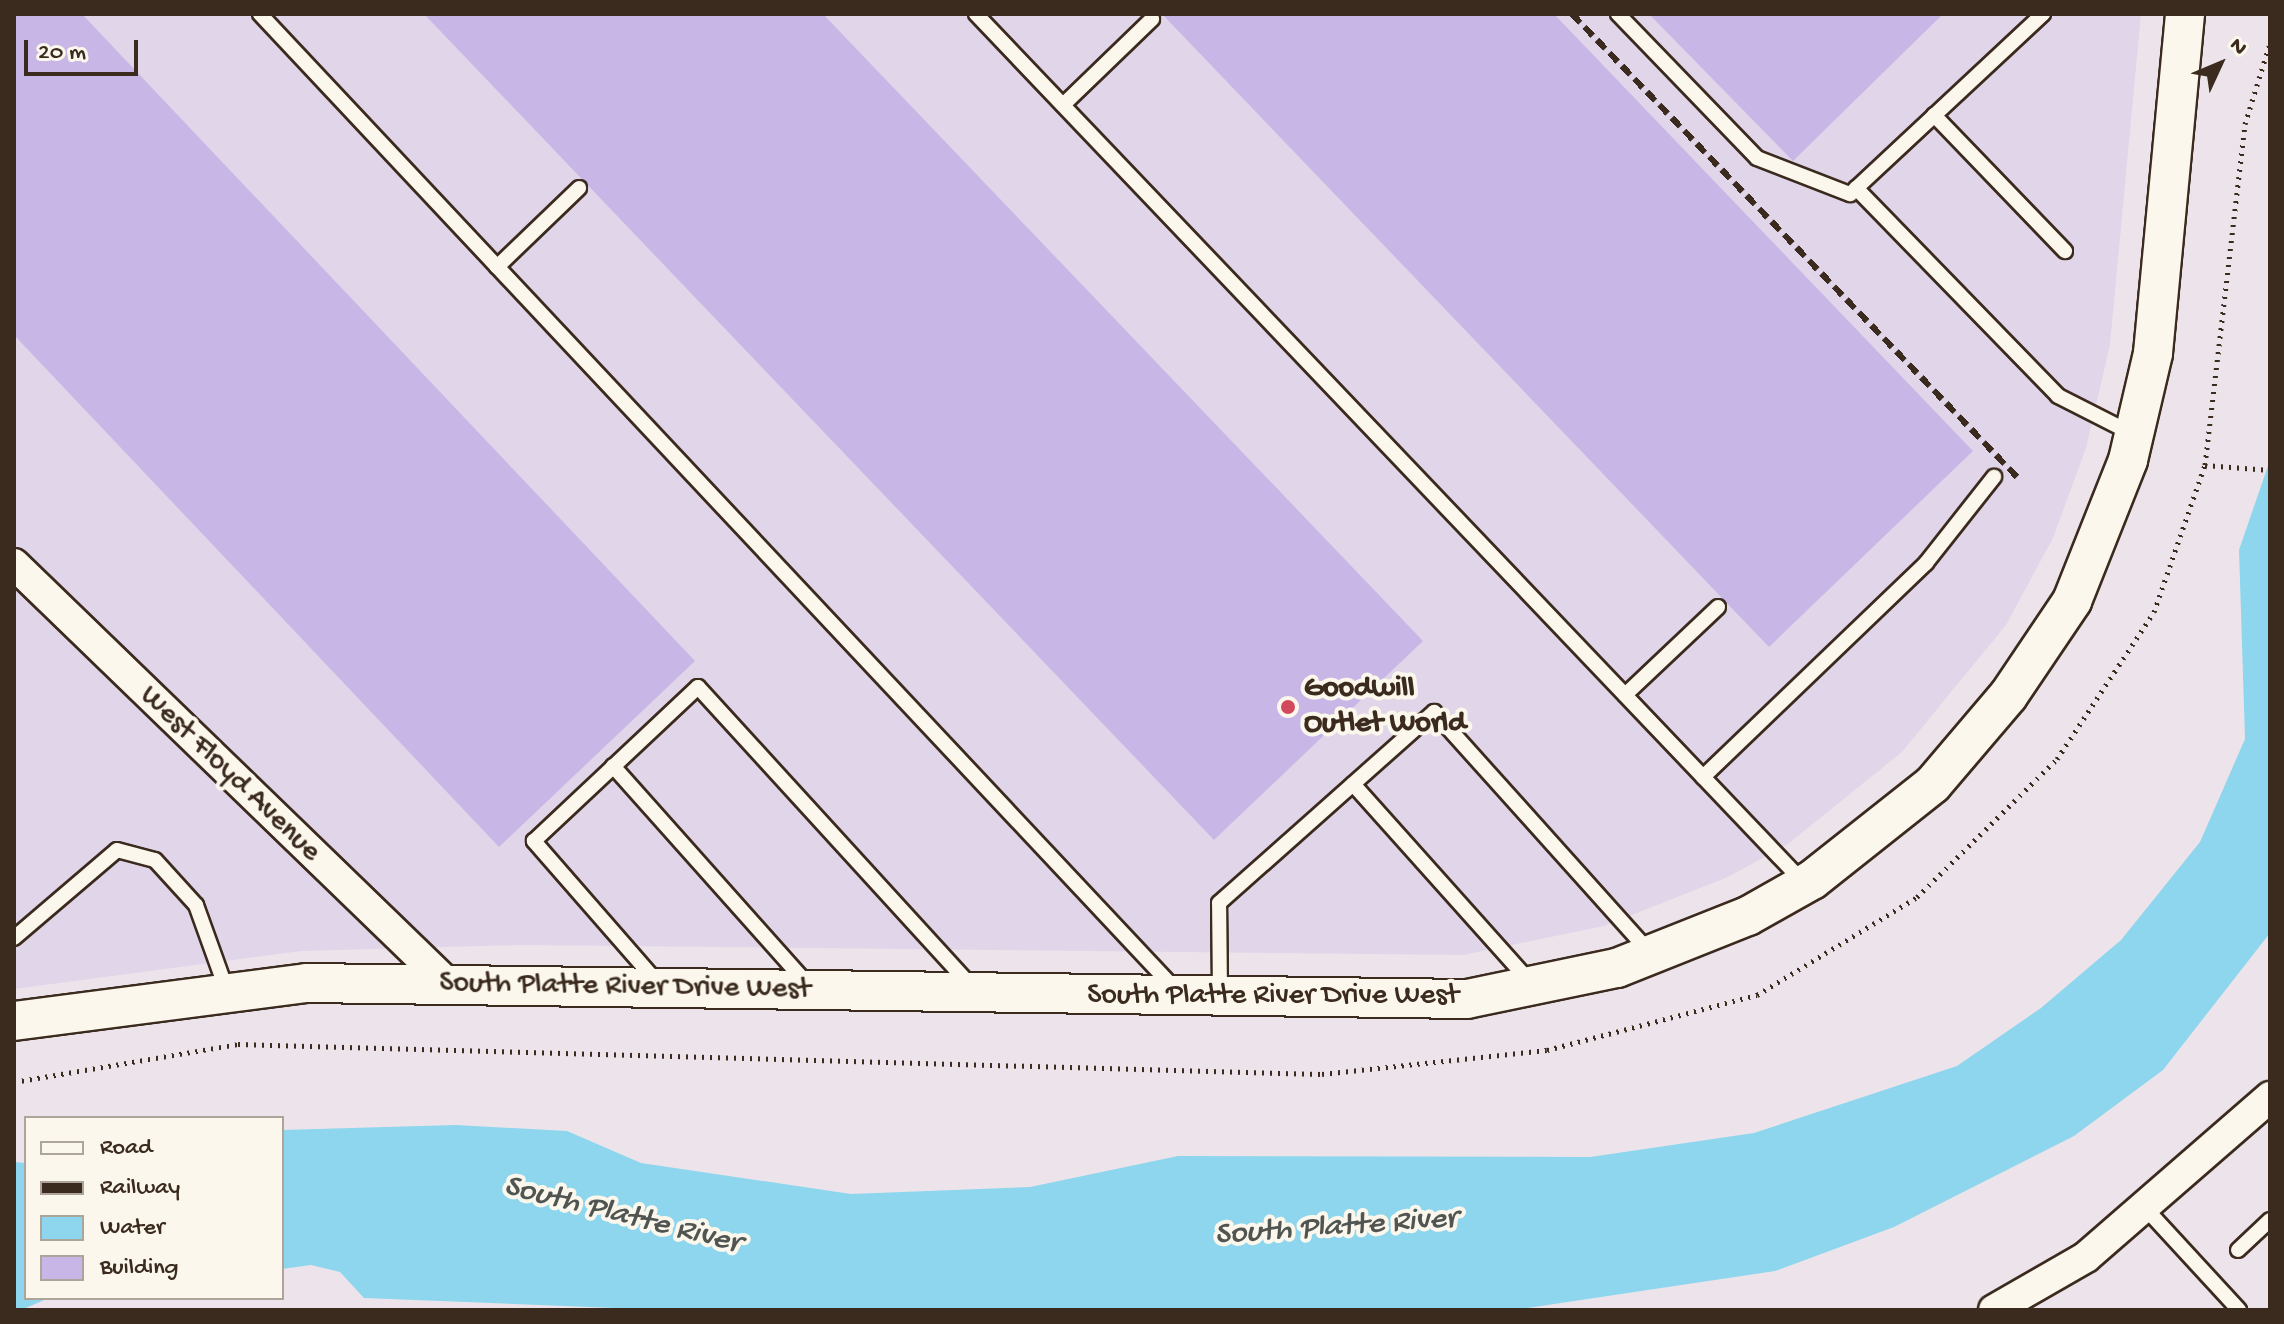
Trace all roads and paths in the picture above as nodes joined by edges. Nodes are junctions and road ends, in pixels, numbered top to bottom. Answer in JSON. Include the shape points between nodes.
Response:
{"nodes":[{"id":1,"x":260,"y":14,"type":"edge"},
{"id":2,"x":976,"y":14,"type":"edge"},
{"id":3,"x":1618,"y":14,"type":"edge"},
{"id":4,"x":2043,"y":14,"type":"edge"},
{"id":5,"x":2185,"y":14,"type":"edge"},
{"id":6,"x":1152,"y":19,"type":"dead end"},
{"id":7,"x":2270,"y":43,"type":"edge"},
{"id":8,"x":1063,"y":105,"type":"junction"},
{"id":9,"x":1934,"y":115,"type":"junction"},
{"id":10,"x":579,"y":188,"type":"dead end"},
{"id":11,"x":1856,"y":188,"type":"junction"},
{"id":12,"x":2065,"y":251,"type":"dead end"},
{"id":13,"x":497,"y":267,"type":"junction"},
{"id":14,"x":2135,"y":435,"type":"junction"},
{"id":15,"x":2270,"y":470,"type":"edge"},
{"id":16,"x":1994,"y":477,"type":"dead end"},
{"id":17,"x":14,"y":564,"type":"edge"},
{"id":18,"x":1718,"y":607,"type":"dead end"},
{"id":19,"x":1625,"y":695,"type":"junction"},
{"id":20,"x":613,"y":766,"type":"junction"},
{"id":21,"x":1703,"y":777,"type":"junction"},
{"id":22,"x":1353,"y":784,"type":"junction"},
{"id":23,"x":1805,"y":884,"type":"junction"},
{"id":24,"x":14,"y":938,"type":"edge"},
{"id":25,"x":1652,"y":955,"type":"junction"},
{"id":26,"x":448,"y":984,"type":"junction"},
{"id":27,"x":1535,"y":987,"type":"junction"},
{"id":28,"x":664,"y":990,"type":"junction"},
{"id":29,"x":227,"y":991,"type":"junction"},
{"id":30,"x":815,"y":992,"type":"junction"},
{"id":31,"x":980,"y":995,"type":"junction"},
{"id":32,"x":1201,"y":998,"type":"junction"},
{"id":33,"x":18,"y":1015,"type":"edge"},
{"id":34,"x":2266,"y":1108,"type":"edge"},
{"id":35,"x":2147,"y":1210,"type":"junction"},
{"id":36,"x":2270,"y":1220,"type":"edge"},
{"id":37,"x":2238,"y":1250,"type":"dead end"},
{"id":38,"x":1994,"y":1310,"type":"edge"},
{"id":39,"x":2239,"y":1310,"type":"edge"}],
"edges":[{"from":1,"to":13,"type":"lane"},
{"from":2,"to":8,"type":"lane"},
{"from":3,"to":11,"type":"lane","via":[[1757,158],[1850,194]]},
{"from":4,"to":9,"type":"lane"},
{"from":5,"to":14,"type":"street","name":"South Platte River Drive West","via":[[2161,299]]},
{"from":6,"to":8,"type":"lane"},
{"from":7,"to":15,"type":"path","via":[[2245,124],[2205,465]]},
{"from":8,"to":19,"type":"lane"},
{"from":9,"to":11,"type":"lane"},
{"from":9,"to":12,"type":"lane"},
{"from":10,"to":13,"type":"lane"},
{"from":11,"to":14,"type":"lane","via":[[2058,396]]},
{"from":13,"to":32,"type":"lane"},
{"from":14,"to":23,"type":"street","name":"South Platte River Drive West","via":[[2072,601],[2008,696],[1933,784]]},
{"from":16,"to":21,"type":"lane","via":[[1926,563]]},
{"from":17,"to":26,"type":"street","name":"West Floyd Avenue"},
{"from":18,"to":19,"type":"lane"},
{"from":19,"to":21,"type":"lane"},
{"from":20,"to":28,"type":"lane","via":[[534,841]]},
{"from":20,"to":30,"type":"lane"},
{"from":20,"to":31,"type":"lane","via":[[698,687]]},
{"from":21,"to":23,"type":"lane"},
{"from":22,"to":25,"type":"lane","via":[[1434,712]]},
{"from":22,"to":27,"type":"lane"},
{"from":22,"to":32,"type":"lane","via":[[1219,903]]},
{"from":23,"to":25,"type":"street","name":"South Platte River Drive West"},
{"from":24,"to":29,"type":"lane","via":[[117,850],[155,860],[196,905]]},
{"from":25,"to":27,"type":"street","name":"South Platte River Drive West"},
{"from":26,"to":28,"type":"street","name":"South Platte River Drive West"},
{"from":26,"to":29,"type":"street","name":"South Platte River Drive West","via":[[307,983]]},
{"from":27,"to":32,"type":"street","name":"South Platte River Drive West","via":[[1373,1003]]},
{"from":28,"to":30,"type":"street","name":"South Platte River Drive West"},
{"from":29,"to":33,"type":"street","name":"South Platte River Drive West"},
{"from":30,"to":31,"type":"street","name":"South Platte River Drive West"},
{"from":31,"to":32,"type":"street","name":"South Platte River Drive West"},
{"from":34,"to":35,"type":"street"},
{"from":35,"to":38,"type":"street","via":[[2086,1257]]},
{"from":35,"to":39,"type":"lane"},
{"from":36,"to":37,"type":"lane"}]}
